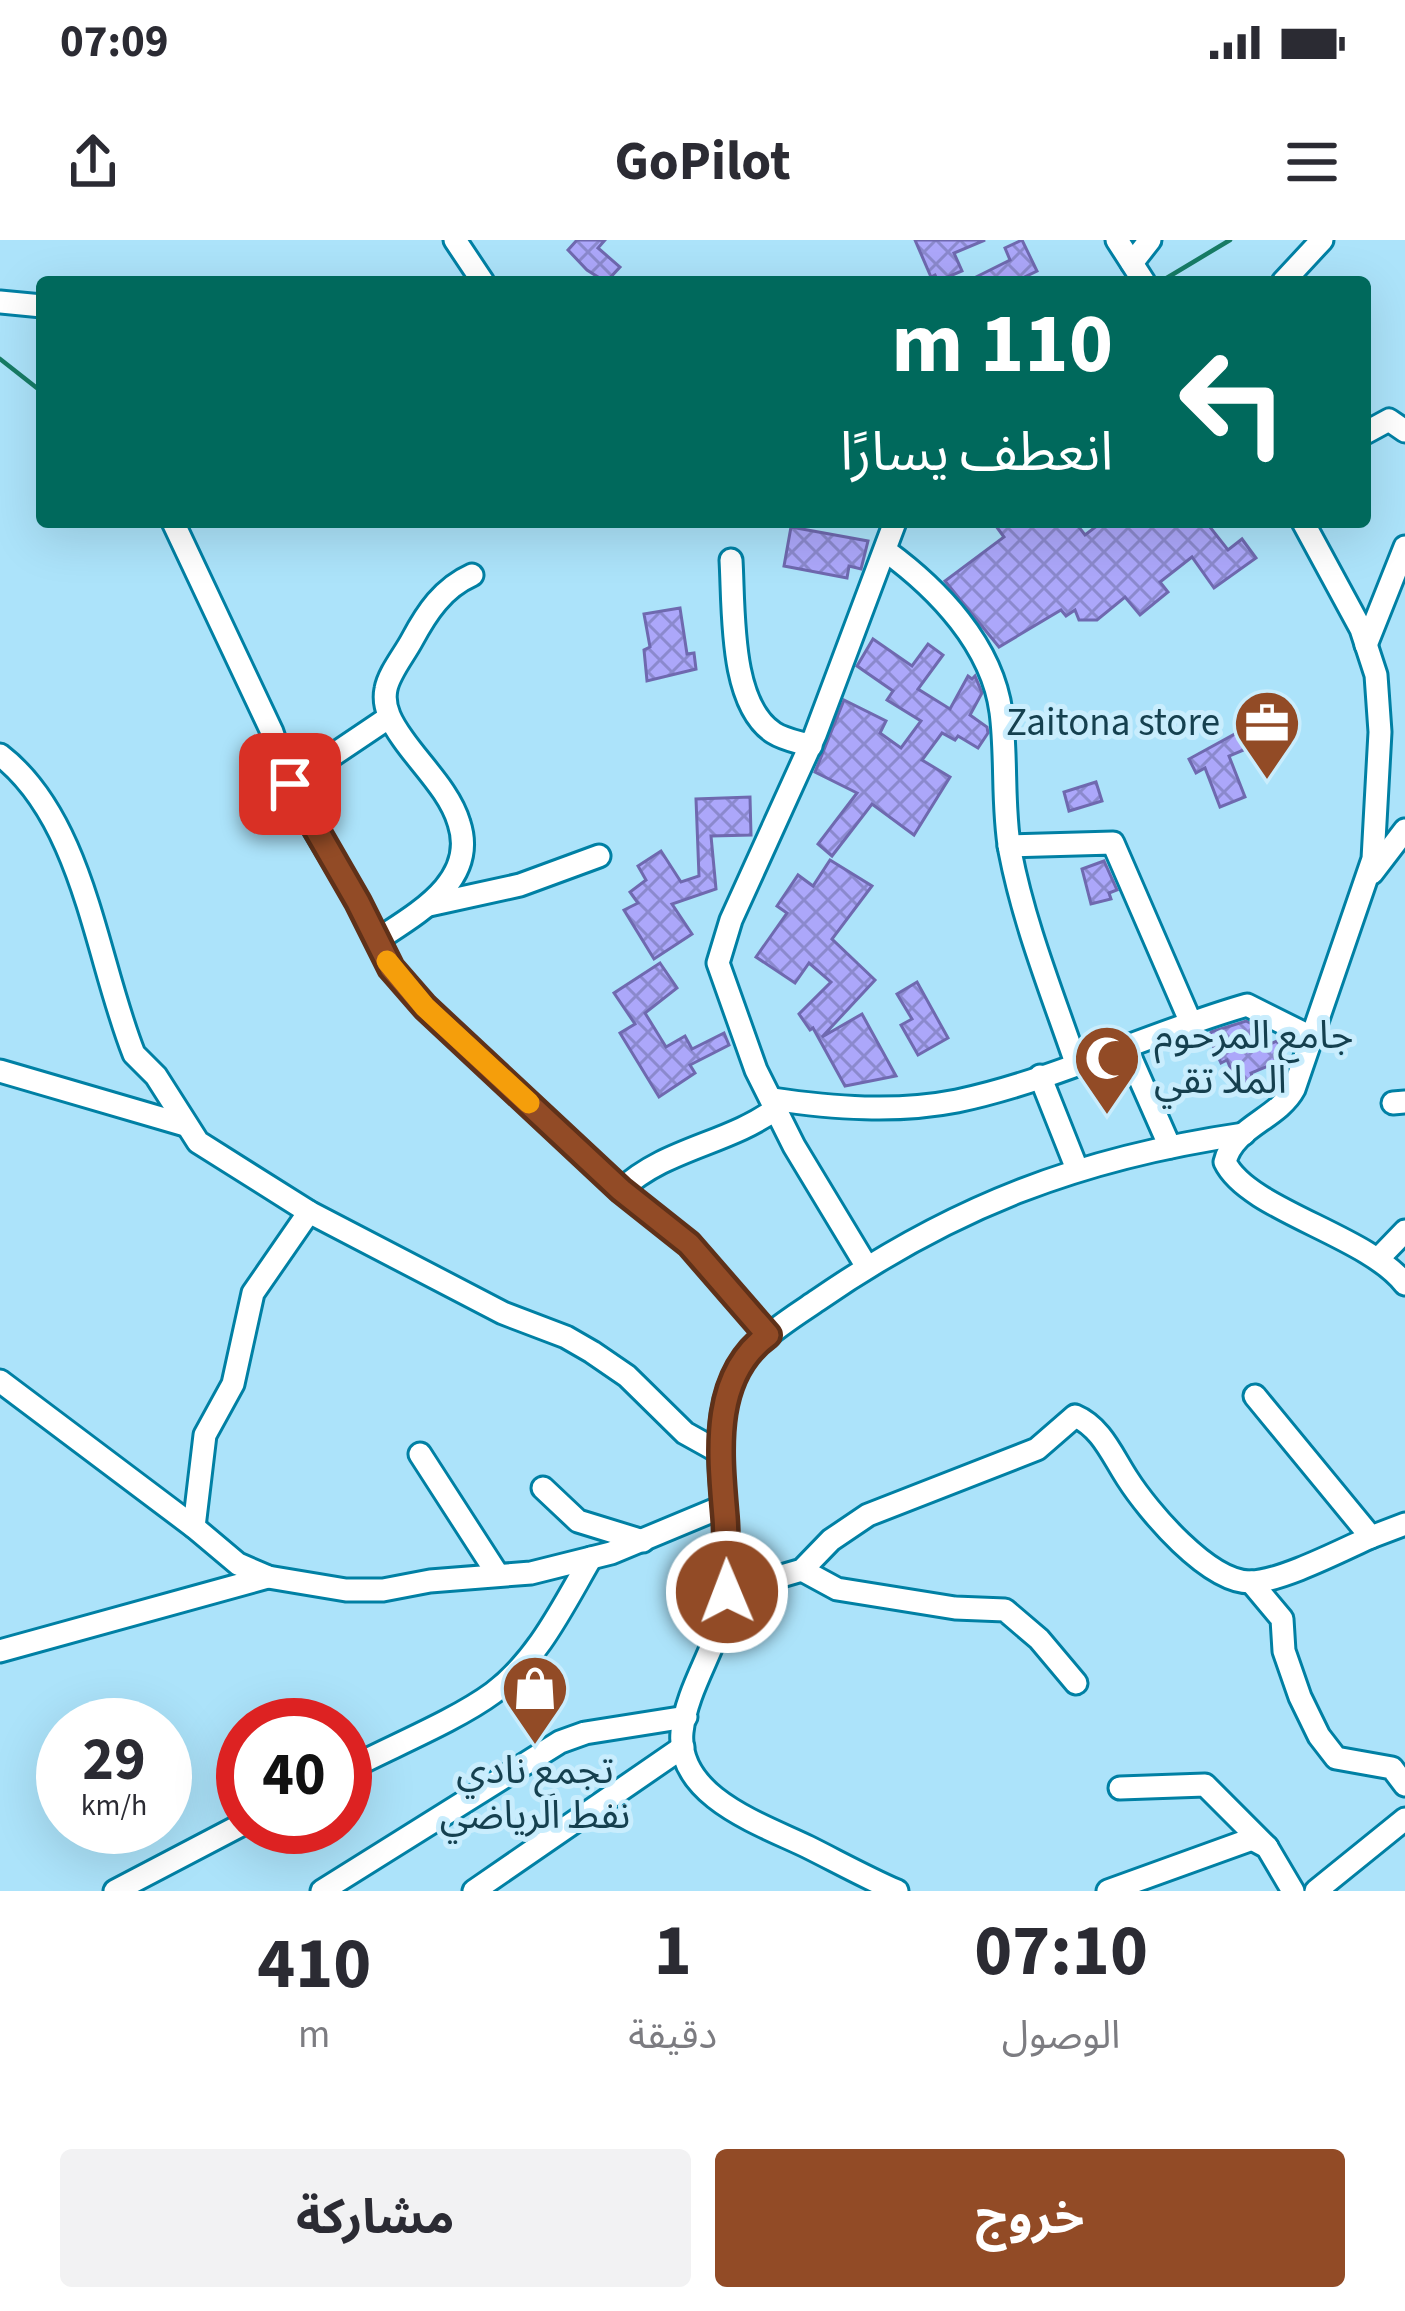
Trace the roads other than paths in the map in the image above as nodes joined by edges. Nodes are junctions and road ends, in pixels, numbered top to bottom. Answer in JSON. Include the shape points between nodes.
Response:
{"nodes":[{"id":1,"x":455,"y":240,"type":"edge"},
{"id":2,"x":1118,"y":240,"type":"edge"},
{"id":3,"x":1150,"y":240,"type":"edge"},
{"id":4,"x":1322,"y":240,"type":"edge"},
{"id":5,"x":1137,"y":275,"type":"edge"},
{"id":6,"x":480,"y":276,"type":"edge"},
{"id":7,"x":1289,"y":276,"type":"edge"},
{"id":8,"x":0,"y":302,"type":"edge"},
{"id":9,"x":36,"y":305,"type":"edge"},
{"id":10,"x":1371,"y":430,"type":"edge"},
{"id":11,"x":1405,"y":431,"type":"edge"},
{"id":12,"x":185,"y":528,"type":"edge"},
{"id":13,"x":893,"y":528,"type":"edge"},
{"id":14,"x":1306,"y":528,"type":"edge"},
{"id":15,"x":1405,"y":547,"type":"edge"},
{"id":16,"x":886,"y":550,"type":"junction"},
{"id":17,"x":731,"y":560,"type":"dead end"},
{"id":18,"x":472,"y":575,"type":"dead end"},
{"id":19,"x":1366,"y":645,"type":"junction"},
{"id":20,"x":388,"y":718,"type":"junction"},
{"id":21,"x":811,"y":746,"type":"junction"},
{"id":22,"x":0,"y":755,"type":"edge"},
{"id":23,"x":290,"y":784,"type":"junction"},
{"id":24,"x":1405,"y":830,"type":"edge"},
{"id":25,"x":1009,"y":846,"type":"junction"},
{"id":26,"x":599,"y":856,"type":"dead end"},
{"id":27,"x":1366,"y":880,"type":"junction"},
{"id":28,"x":429,"y":905,"type":"junction"},
{"id":29,"x":377,"y":940,"type":"junction"},
{"id":30,"x":1191,"y":1023,"type":"junction"},
{"id":31,"x":1312,"y":1038,"type":"junction"},
{"id":32,"x":1125,"y":1045,"type":"junction"},
{"id":33,"x":1076,"y":1063,"type":"junction"},
{"id":34,"x":0,"y":1071,"type":"edge"},
{"id":35,"x":1040,"y":1076,"type":"junction"},
{"id":36,"x":775,"y":1104,"type":"junction"},
{"id":37,"x":185,"y":1125,"type":"junction"},
{"id":38,"x":1244,"y":1134,"type":"junction"},
{"id":39,"x":1170,"y":1147,"type":"junction"},
{"id":40,"x":1077,"y":1169,"type":"junction"},
{"id":41,"x":621,"y":1190,"type":"junction"},
{"id":42,"x":309,"y":1212,"type":"junction"},
{"id":43,"x":1405,"y":1231,"type":"edge"},
{"id":44,"x":1378,"y":1258,"type":"junction"},
{"id":45,"x":867,"y":1267,"type":"junction"},
{"id":46,"x":1405,"y":1284,"type":"edge"},
{"id":47,"x":768,"y":1335,"type":"junction"},
{"id":48,"x":0,"y":1381,"type":"edge"},
{"id":49,"x":1256,"y":1396,"type":"dead end"},
{"id":50,"x":721,"y":1453,"type":"junction"},
{"id":51,"x":420,"y":1454,"type":"dead end"},
{"id":52,"x":543,"y":1488,"type":"dead end"},
{"id":53,"x":724,"y":1506,"type":"junction"},
{"id":54,"x":1405,"y":1524,"type":"edge"},
{"id":55,"x":194,"y":1527,"type":"junction"},
{"id":56,"x":1371,"y":1538,"type":"junction"},
{"id":57,"x":643,"y":1541,"type":"junction"},
{"id":58,"x":591,"y":1558,"type":"junction"},
{"id":59,"x":802,"y":1570,"type":"junction"},
{"id":60,"x":726,"y":1574,"type":"junction"},
{"id":61,"x":498,"y":1575,"type":"junction"},
{"id":62,"x":268,"y":1577,"type":"junction"},
{"id":63,"x":1251,"y":1582,"type":"junction"},
{"id":64,"x":0,"y":1651,"type":"edge"},
{"id":65,"x":1076,"y":1683,"type":"dead end"},
{"id":66,"x":686,"y":1718,"type":"junction"},
{"id":67,"x":683,"y":1747,"type":"junction"},
{"id":68,"x":372,"y":1757,"type":"edge"},
{"id":69,"x":1405,"y":1785,"type":"edge"},
{"id":70,"x":1120,"y":1788,"type":"dead end"},
{"id":71,"x":1405,"y":1819,"type":"edge"},
{"id":72,"x":216,"y":1838,"type":"edge"},
{"id":73,"x":1267,"y":1847,"type":"junction"},
{"id":74,"x":862,"y":1884,"type":"edge"},
{"id":75,"x":115,"y":1891,"type":"edge"},
{"id":76,"x":322,"y":1891,"type":"edge"},
{"id":77,"x":474,"y":1891,"type":"edge"},
{"id":78,"x":897,"y":1891,"type":"edge"},
{"id":79,"x":1108,"y":1891,"type":"edge"},
{"id":80,"x":1293,"y":1891,"type":"edge"},
{"id":81,"x":1316,"y":1891,"type":"edge"}],
"edges":[{"from":1,"to":6,"type":"street"},
{"from":2,"to":5,"type":"street"},
{"from":3,"to":5,"type":"street"},
{"from":4,"to":7,"type":"street"},
{"from":8,"to":9,"type":"street"},
{"from":10,"to":11,"type":"street","via":[[1389,420]]},
{"from":12,"to":23,"type":"street"},
{"from":13,"to":16,"type":"street"},
{"from":14,"to":19,"type":"street"},
{"from":15,"to":19,"type":"street"},
{"from":16,"to":21,"type":"street"},
{"from":16,"to":25,"type":"street","via":[[948,607],[989,665],[1001,710]]},
{"from":17,"to":21,"type":"street","via":[[749,706],[777,736]]},
{"from":18,"to":20,"type":"street","via":[[451,585],[423,619],[386,689]]},
{"from":19,"to":27,"type":"street","via":[[1380,698]]},
{"from":20,"to":23,"type":"street"},
{"from":20,"to":28,"type":"street","via":[[460,824],[454,878]]},
{"from":21,"to":36,"type":"street","via":[[718,963]]},
{"from":22,"to":37,"type":"street","via":[[62,831],[134,1054]]},
{"from":23,"to":29,"type":"street"},
{"from":24,"to":27,"type":"street"},
{"from":25,"to":30,"type":"street","via":[[1113,843]]},
{"from":25,"to":33,"type":"street","via":[[1024,915]]},
{"from":26,"to":28,"type":"street"},
{"from":27,"to":31,"type":"street"},
{"from":28,"to":29,"type":"street"},
{"from":29,"to":41,"type":"street","via":[[425,1007]]},
{"from":30,"to":31,"type":"street","via":[[1247,1005]]},
{"from":30,"to":32,"type":"street"},
{"from":31,"to":38,"type":"street","via":[[1287,1101]]},
{"from":32,"to":33,"type":"street"},
{"from":32,"to":39,"type":"street"},
{"from":33,"to":35,"type":"street"},
{"from":34,"to":37,"type":"street"},
{"from":35,"to":36,"type":"street","via":[[954,1101],[841,1110]]},
{"from":35,"to":40,"type":"street"},
{"from":36,"to":41,"type":"street","via":[[756,1124],[639,1172]]},
{"from":36,"to":45,"type":"street"},
{"from":37,"to":42,"type":"street","via":[[198,1142]]},
{"from":38,"to":39,"type":"street"},
{"from":38,"to":44,"type":"street","via":[[1226,1162],[1242,1183]]},
{"from":39,"to":40,"type":"street"},
{"from":40,"to":45,"type":"street","via":[[958,1215]]},
{"from":41,"to":47,"type":"street","via":[[689,1244]]},
{"from":42,"to":50,"type":"street","via":[[502,1313],[566,1337]]},
{"from":42,"to":55,"type":"street","via":[[253,1293],[233,1384],[205,1436]]},
{"from":43,"to":44,"type":"street"},
{"from":44,"to":46,"type":"street"},
{"from":45,"to":47,"type":"street"},
{"from":47,"to":50,"type":"street","via":[[731,1382]]},
{"from":48,"to":55,"type":"street"},
{"from":49,"to":56,"type":"street"},
{"from":50,"to":53,"type":"street"},
{"from":51,"to":61,"type":"street"},
{"from":52,"to":57,"type":"street","via":[[578,1521]]},
{"from":53,"to":57,"type":"street"},
{"from":53,"to":60,"type":"street"},
{"from":54,"to":56,"type":"street"},
{"from":55,"to":62,"type":"street","via":[[238,1564]]},
{"from":56,"to":63,"type":"street"},
{"from":57,"to":58,"type":"street"},
{"from":58,"to":61,"type":"street"},
{"from":58,"to":68,"type":"street","via":[[518,1670],[491,1694]]},
{"from":59,"to":60,"type":"street","via":[[771,1580]]},
{"from":59,"to":63,"type":"street","via":[[868,1515],[1037,1450],[1075,1416],[1091,1423],[1174,1535],[1222,1575]]},
{"from":59,"to":65,"type":"street","via":[[836,1589],[1004,1610]]},
{"from":60,"to":66,"type":"street","via":[[719,1625]]},
{"from":61,"to":62,"type":"street","via":[[383,1590]]},
{"from":62,"to":64,"type":"street"},
{"from":63,"to":69,"type":"street","via":[[1282,1619],[1288,1666],[1319,1736],[1336,1758],[1392,1768]]},
{"from":66,"to":67,"type":"street"},
{"from":66,"to":76,"type":"street","via":[[560,1742]]},
{"from":67,"to":74,"type":"street","via":[[692,1771],[719,1800]]},
{"from":67,"to":77,"type":"street"},
{"from":70,"to":73,"type":"street","via":[[1205,1785]]},
{"from":71,"to":81,"type":"street"},
{"from":72,"to":75,"type":"street"},
{"from":73,"to":79,"type":"street","via":[[1252,1839]]},
{"from":73,"to":80,"type":"street"},
{"from":74,"to":78,"type":"street"}]}
